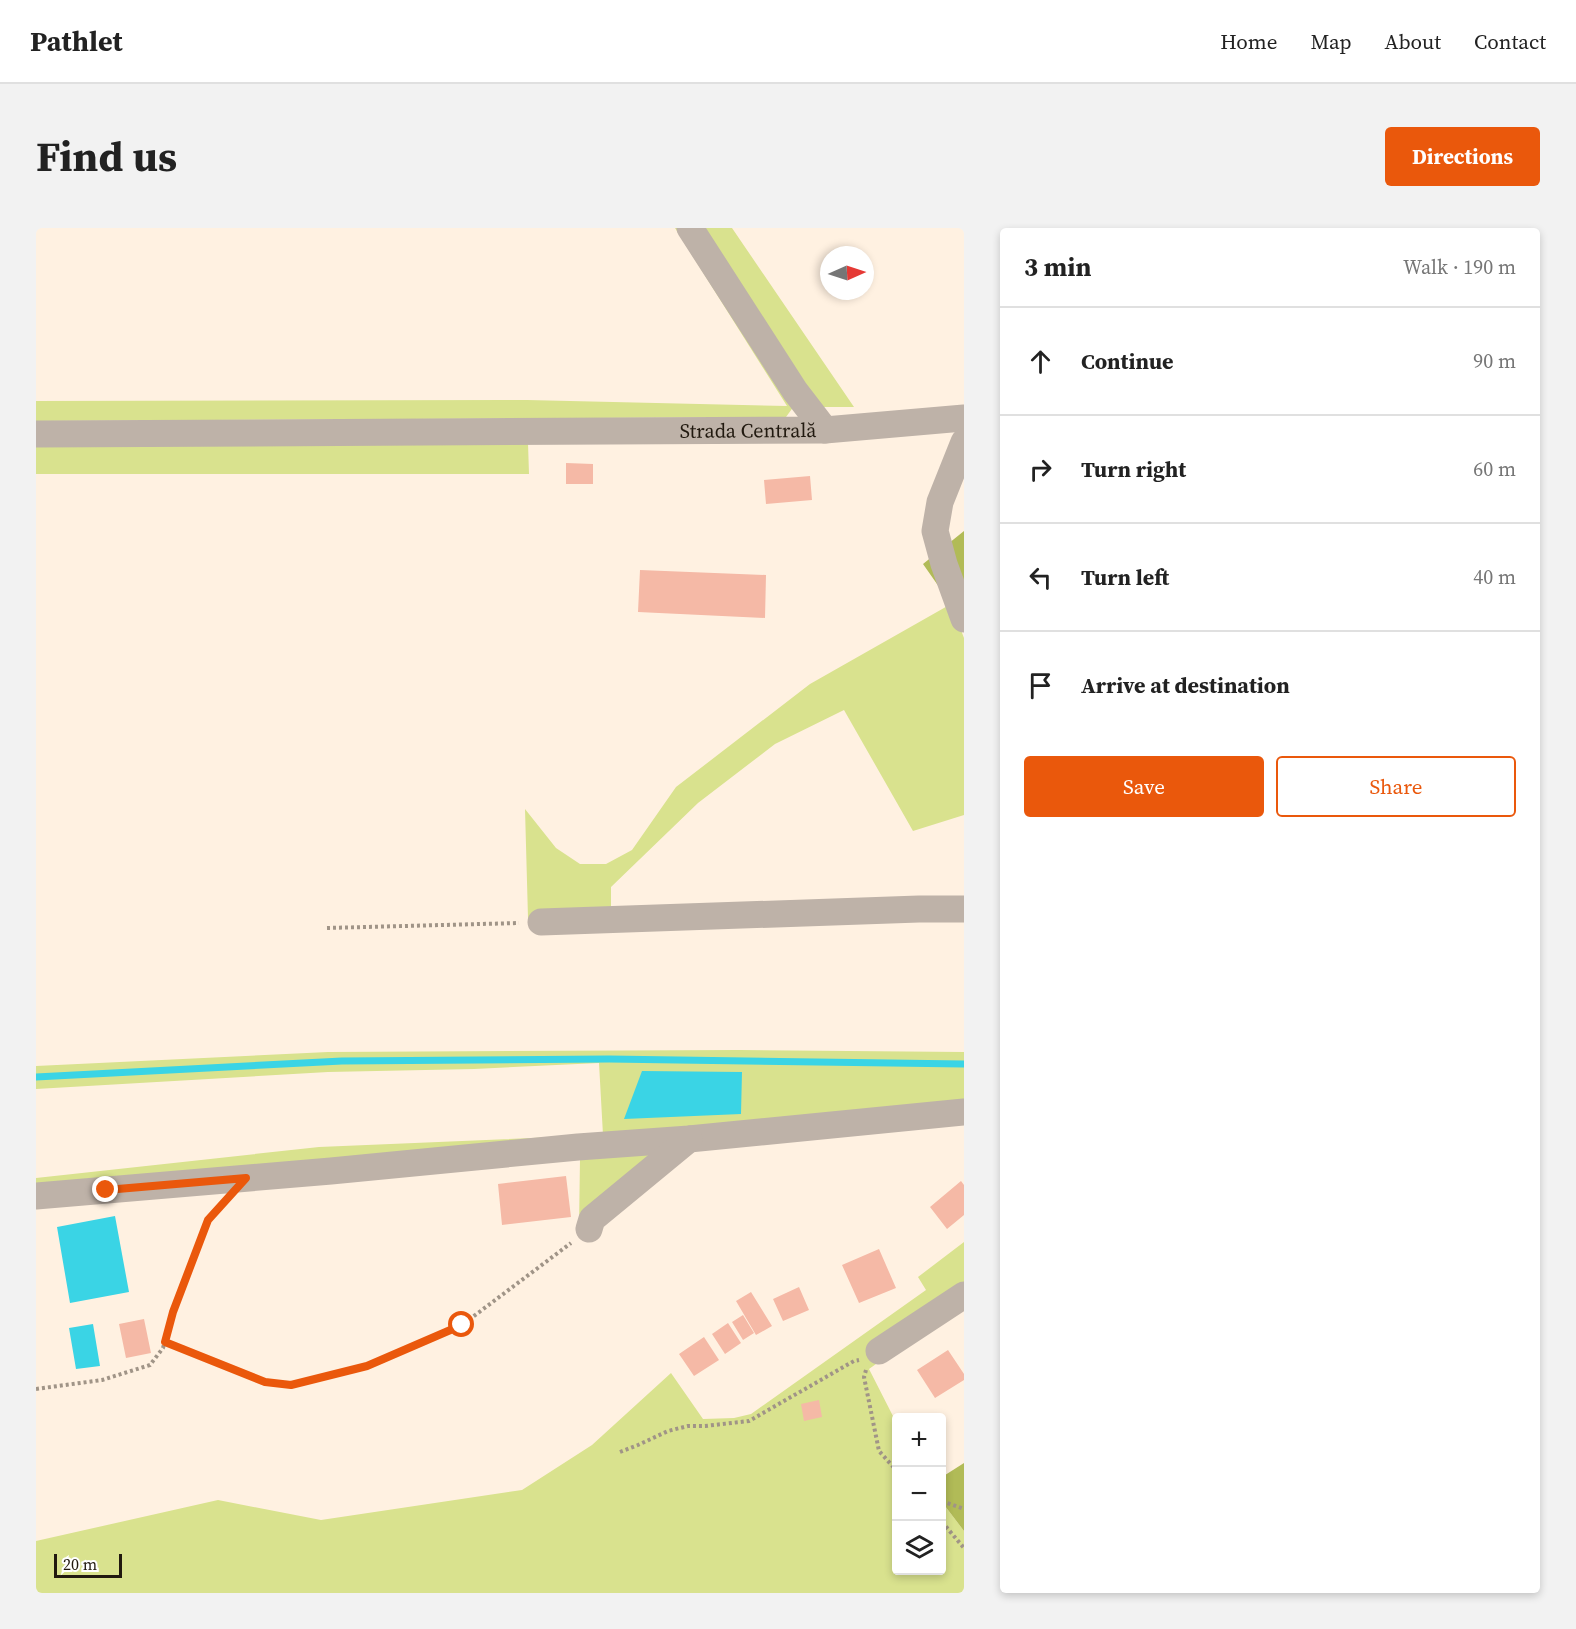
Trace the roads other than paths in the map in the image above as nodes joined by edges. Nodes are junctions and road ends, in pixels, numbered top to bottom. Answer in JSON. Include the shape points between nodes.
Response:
{"nodes":[{"id":1,"x":690,"y":228,"type":"edge"},
{"id":2,"x":964,"y":418,"type":"edge"},
{"id":3,"x":825,"y":430,"type":"junction"},
{"id":4,"x":36,"y":434,"type":"edge"},
{"id":5,"x":964,"y":442,"type":"edge"},
{"id":6,"x":964,"y":619,"type":"edge"},
{"id":7,"x":964,"y":909,"type":"edge"},
{"id":8,"x":540,"y":922,"type":"road end"},
{"id":9,"x":964,"y":1112,"type":"edge"},
{"id":10,"x":689,"y":1139,"type":"junction"},
{"id":11,"x":36,"y":1196,"type":"edge"},
{"id":12,"x":588,"y":1230,"type":"road end"},
{"id":13,"x":964,"y":1295,"type":"edge"},
{"id":14,"x":874,"y":1355,"type":"road end"}],
"edges":[{"from":1,"to":3,"type":"street","via":[[795,392]]},
{"from":2,"to":3,"type":"street","name":"Strada Centrală"},
{"from":3,"to":4,"type":"street","name":"Strada Centrală"},
{"from":5,"to":6,"type":"street","via":[[940,502],[935,531]]},
{"from":7,"to":8,"type":"street"},
{"from":9,"to":10,"type":"street"},
{"from":10,"to":11,"type":"street"},
{"from":10,"to":12,"type":"street","via":[[592,1219]]},
{"from":13,"to":14,"type":"street"}]}
